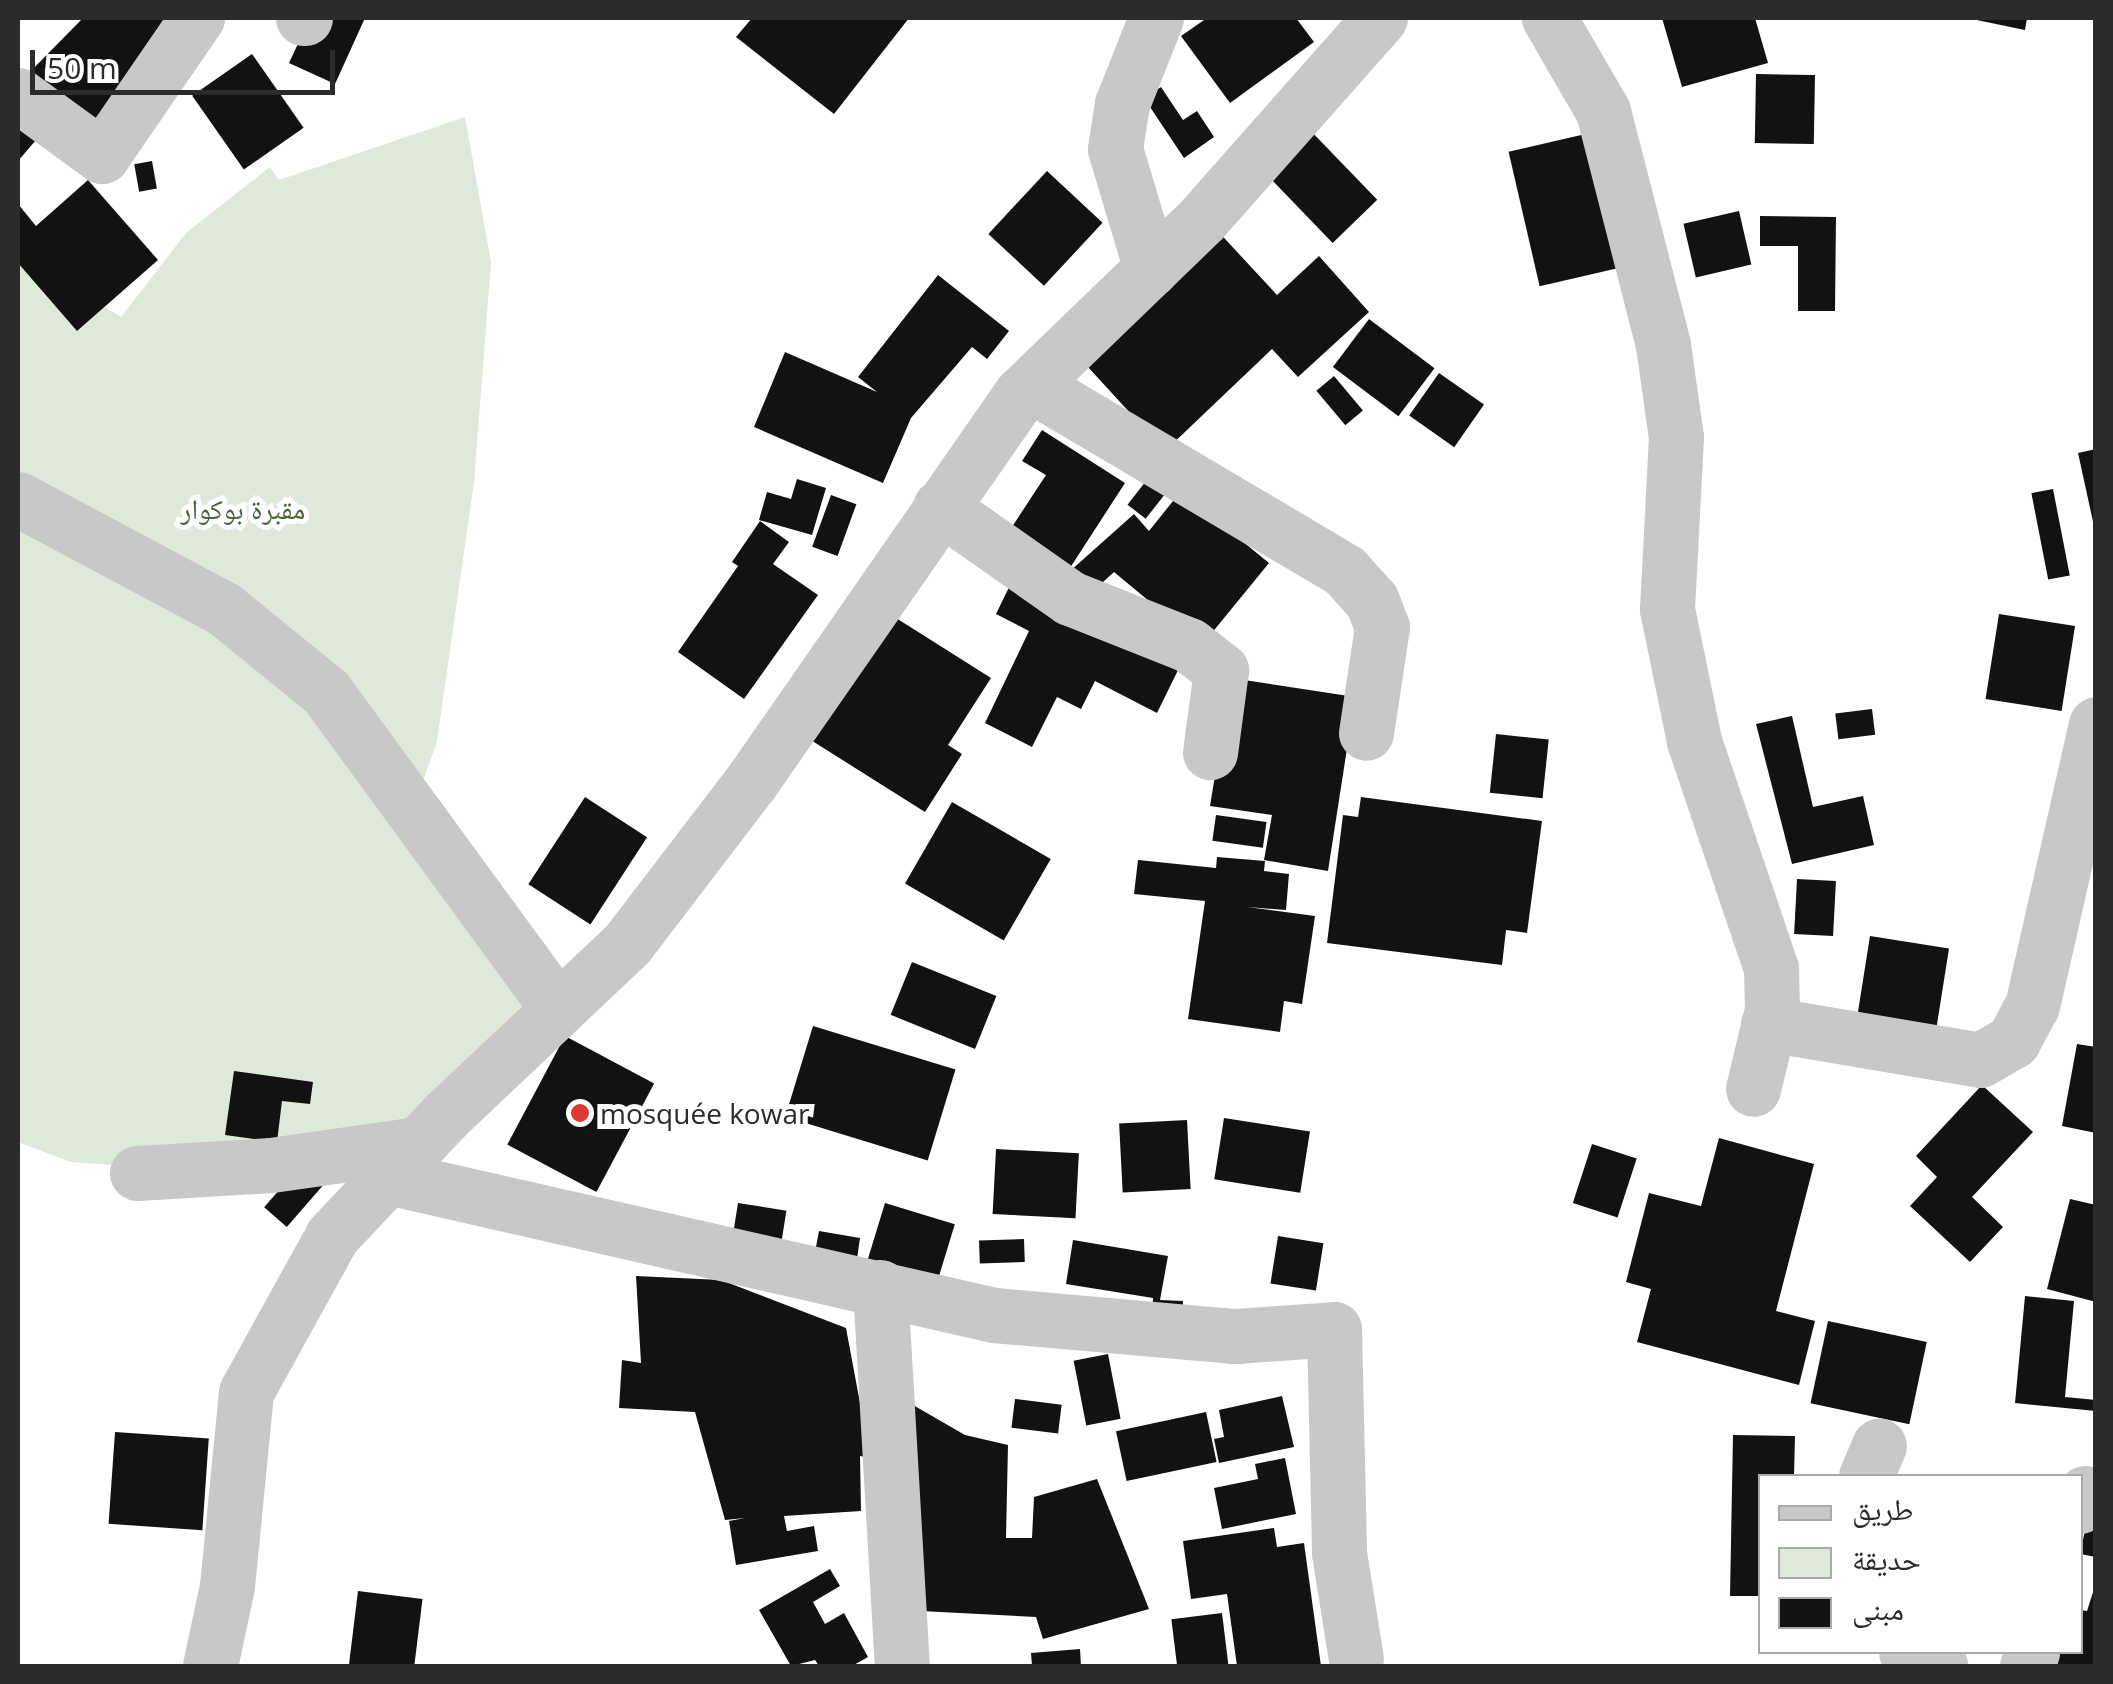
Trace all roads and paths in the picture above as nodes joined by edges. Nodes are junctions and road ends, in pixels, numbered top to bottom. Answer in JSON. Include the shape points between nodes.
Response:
{"nodes":[{"id":1,"x":197,"y":18,"type":"edge"},
{"id":2,"x":1156,"y":18,"type":"edge"},
{"id":3,"x":1380,"y":18,"type":"edge"},
{"id":4,"x":1549,"y":18,"type":"edge"},
{"id":5,"x":18,"y":96,"type":"edge"},
{"id":6,"x":1151,"y":269,"type":"junction"},
{"id":7,"x":1031,"y":384,"type":"junction"},
{"id":8,"x":18,"y":499,"type":"edge"},
{"id":9,"x":940,"y":508,"type":"junction"},
{"id":10,"x":2096,"y":724,"type":"edge"},
{"id":11,"x":1366,"y":734,"type":"dead end"},
{"id":12,"x":1210,"y":752,"type":"dead end"},
{"id":13,"x":558,"y":1009,"type":"junction"},
{"id":14,"x":1768,"y":1024,"type":"junction"},
{"id":15,"x":1752,"y":1089,"type":"dead end"},
{"id":16,"x":404,"y":1160,"type":"junction"},
{"id":17,"x":137,"y":1173,"type":"dead end"},
{"id":18,"x":880,"y":1287,"type":"junction"},
{"id":19,"x":1911,"y":1654,"type":"edge"},
{"id":20,"x":1356,"y":1659,"type":"dead end"},
{"id":21,"x":210,"y":1666,"type":"edge"},
{"id":22,"x":902,"y":1666,"type":"edge"},
{"id":23,"x":1940,"y":1666,"type":"edge"}],
"edges":[{"from":1,"to":5,"type":"street","via":[[102,156]]},
{"from":2,"to":6,"type":"street","via":[[1122,104],[1115,148]]},
{"from":3,"to":6,"type":"street"},
{"from":4,"to":14,"type":"street","via":[[1604,111],[1663,345],[1676,437],[1667,609],[1694,741],[1771,969]]},
{"from":6,"to":7,"type":"street"},
{"from":7,"to":9,"type":"street"},
{"from":7,"to":11,"type":"street","via":[[1346,572],[1372,601],[1382,627]]},
{"from":8,"to":13,"type":"street","via":[[224,610],[326,692]]},
{"from":9,"to":12,"type":"street","via":[[1070,598],[1189,645],[1221,670]]},
{"from":9,"to":13,"type":"street","via":[[751,782],[627,944]]},
{"from":10,"to":14,"type":"street","via":[[2032,1006],[2012,1041],[1980,1060]]},
{"from":13,"to":16,"type":"street"},
{"from":14,"to":15,"type":"street"},
{"from":16,"to":17,"type":"street"},
{"from":16,"to":18,"type":"street"},
{"from":16,"to":21,"type":"street","via":[[332,1236],[246,1392],[227,1586]]},
{"from":18,"to":20,"type":"street","via":[[994,1314],[1235,1336],[1334,1330],[1339,1554]]},
{"from":18,"to":22,"type":"street"},
{"from":19,"to":23,"type":"street"}]}
